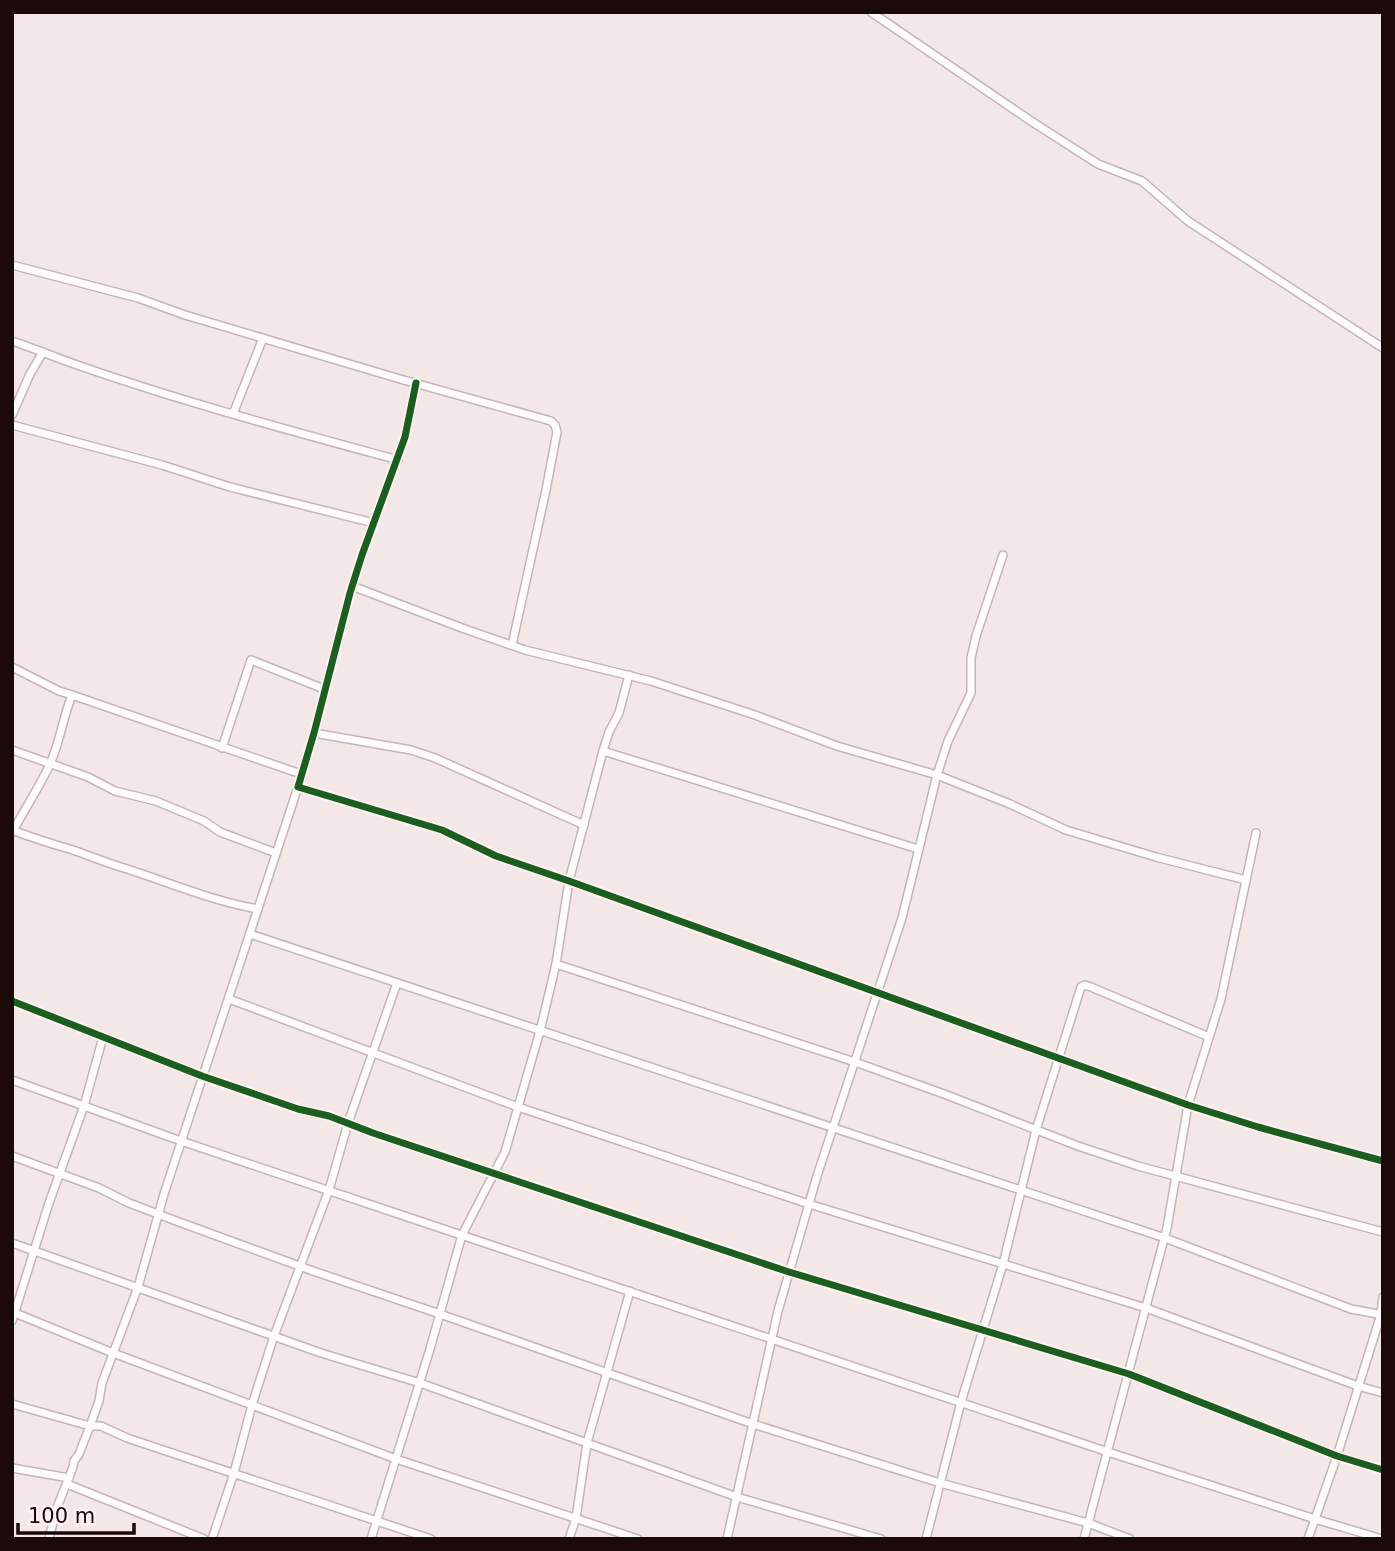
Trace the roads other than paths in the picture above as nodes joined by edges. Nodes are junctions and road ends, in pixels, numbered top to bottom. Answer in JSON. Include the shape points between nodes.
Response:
{"nodes":[{"id":1,"x":871,"y":12,"type":"edge"},
{"id":2,"x":12,"y":265,"type":"edge"},
{"id":3,"x":263,"y":338,"type":"junction"},
{"id":4,"x":12,"y":341,"type":"edge"},
{"id":5,"x":1383,"y":348,"type":"edge"},
{"id":6,"x":43,"y":352,"type":"junction"},
{"id":7,"x":416,"y":383,"type":"junction"},
{"id":8,"x":233,"y":414,"type":"junction"},
{"id":9,"x":12,"y":415,"type":"edge"},
{"id":10,"x":12,"y":425,"type":"edge"},
{"id":11,"x":398,"y":460,"type":"junction"},
{"id":12,"x":374,"y":523,"type":"junction"},
{"id":13,"x":1003,"y":555,"type":"dead end"},
{"id":14,"x":352,"y":586,"type":"junction"},
{"id":15,"x":512,"y":645,"type":"junction"},
{"id":16,"x":12,"y":667,"type":"edge"},
{"id":17,"x":629,"y":675,"type":"junction"},
{"id":18,"x":324,"y":689,"type":"junction"},
{"id":19,"x":72,"y":695,"type":"junction"},
{"id":20,"x":314,"y":733,"type":"junction"},
{"id":21,"x":222,"y":747,"type":"junction"},
{"id":22,"x":12,"y":750,"type":"edge"},
{"id":23,"x":603,"y":751,"type":"junction"},
{"id":24,"x":50,"y":764,"type":"junction"},
{"id":25,"x":301,"y":774,"type":"junction"},
{"id":26,"x":937,"y":775,"type":"junction"},
{"id":27,"x":298,"y":787,"type":"junction"},
{"id":28,"x":584,"y":825,"type":"junction"},
{"id":29,"x":13,"y":831,"type":"edge"},
{"id":30,"x":1256,"y":833,"type":"dead end"},
{"id":31,"x":918,"y":849,"type":"junction"},
{"id":32,"x":276,"y":853,"type":"junction"},
{"id":33,"x":1246,"y":880,"type":"junction"},
{"id":34,"x":569,"y":881,"type":"junction"},
{"id":35,"x":258,"y":909,"type":"junction"},
{"id":36,"x":250,"y":934,"type":"junction"},
{"id":37,"x":556,"y":964,"type":"junction"},
{"id":38,"x":397,"y":983,"type":"junction"},
{"id":39,"x":878,"y":992,"type":"junction"},
{"id":40,"x":229,"y":999,"type":"junction"},
{"id":41,"x":12,"y":1001,"type":"edge"},
{"id":42,"x":540,"y":1031,"type":"junction"},
{"id":43,"x":103,"y":1037,"type":"junction"},
{"id":44,"x":1209,"y":1037,"type":"junction"},
{"id":45,"x":373,"y":1054,"type":"junction"},
{"id":46,"x":1060,"y":1059,"type":"junction"},
{"id":47,"x":855,"y":1062,"type":"junction"},
{"id":48,"x":202,"y":1076,"type":"junction"},
{"id":49,"x":12,"y":1080,"type":"edge"},
{"id":50,"x":1188,"y":1105,"type":"junction"},
{"id":51,"x":84,"y":1106,"type":"junction"},
{"id":52,"x":518,"y":1107,"type":"junction"},
{"id":53,"x":348,"y":1124,"type":"junction"},
{"id":54,"x":834,"y":1128,"type":"junction"},
{"id":55,"x":1036,"y":1130,"type":"junction"},
{"id":56,"x":181,"y":1140,"type":"junction"},
{"id":57,"x":12,"y":1156,"type":"edge"},
{"id":58,"x":1383,"y":1161,"type":"edge"},
{"id":59,"x":495,"y":1172,"type":"junction"},
{"id":60,"x":59,"y":1173,"type":"junction"},
{"id":61,"x":1177,"y":1177,"type":"junction"},
{"id":62,"x":329,"y":1190,"type":"junction"},
{"id":63,"x":1022,"y":1191,"type":"junction"},
{"id":64,"x":809,"y":1203,"type":"junction"},
{"id":65,"x":159,"y":1214,"type":"junction"},
{"id":66,"x":1383,"y":1233,"type":"edge"},
{"id":67,"x":462,"y":1235,"type":"junction"},
{"id":68,"x":1165,"y":1238,"type":"junction"},
{"id":69,"x":12,"y":1243,"type":"edge"},
{"id":70,"x":34,"y":1251,"type":"junction"},
{"id":71,"x":1003,"y":1264,"type":"junction"},
{"id":72,"x":299,"y":1266,"type":"junction"},
{"id":73,"x":789,"y":1272,"type":"junction"},
{"id":74,"x":138,"y":1287,"type":"junction"},
{"id":75,"x":631,"y":1291,"type":"junction"},
{"id":76,"x":1383,"y":1297,"type":"edge"},
{"id":77,"x":1146,"y":1308,"type":"junction"},
{"id":78,"x":15,"y":1313,"type":"junction"},
{"id":79,"x":440,"y":1314,"type":"junction"},
{"id":80,"x":1382,"y":1315,"type":"edge"},
{"id":81,"x":12,"y":1321,"type":"edge"},
{"id":82,"x":983,"y":1330,"type":"junction"},
{"id":83,"x":274,"y":1336,"type":"junction"},
{"id":84,"x":771,"y":1338,"type":"junction"},
{"id":85,"x":113,"y":1353,"type":"junction"},
{"id":86,"x":607,"y":1373,"type":"junction"},
{"id":87,"x":1129,"y":1374,"type":"junction"},
{"id":88,"x":420,"y":1383,"type":"junction"},
{"id":89,"x":1358,"y":1386,"type":"junction"},
{"id":90,"x":1383,"y":1393,"type":"edge"},
{"id":91,"x":961,"y":1402,"type":"junction"},
{"id":92,"x":12,"y":1404,"type":"edge"},
{"id":93,"x":252,"y":1405,"type":"junction"},
{"id":94,"x":753,"y":1424,"type":"junction"},
{"id":95,"x":90,"y":1426,"type":"junction"},
{"id":96,"x":587,"y":1443,"type":"junction"},
{"id":97,"x":1108,"y":1451,"type":"junction"},
{"id":98,"x":1337,"y":1456,"type":"junction"},
{"id":99,"x":396,"y":1459,"type":"junction"},
{"id":100,"x":12,"y":1468,"type":"edge"},
{"id":101,"x":1383,"y":1470,"type":"edge"},
{"id":102,"x":234,"y":1473,"type":"junction"},
{"id":103,"x":68,"y":1481,"type":"junction"},
{"id":104,"x":940,"y":1483,"type":"junction"},
{"id":105,"x":737,"y":1497,"type":"junction"},
{"id":106,"x":576,"y":1518,"type":"junction"},
{"id":107,"x":1315,"y":1519,"type":"junction"},
{"id":108,"x":377,"y":1521,"type":"junction"},
{"id":109,"x":1088,"y":1523,"type":"junction"},
{"id":110,"x":49,"y":1539,"type":"edge"},
{"id":111,"x":204,"y":1539,"type":"edge"},
{"id":112,"x":212,"y":1539,"type":"edge"},
{"id":113,"x":371,"y":1539,"type":"edge"},
{"id":114,"x":431,"y":1539,"type":"edge"},
{"id":115,"x":569,"y":1539,"type":"edge"},
{"id":116,"x":638,"y":1539,"type":"edge"},
{"id":117,"x":727,"y":1539,"type":"edge"},
{"id":118,"x":881,"y":1539,"type":"edge"},
{"id":119,"x":926,"y":1539,"type":"edge"},
{"id":120,"x":1084,"y":1539,"type":"edge"},
{"id":121,"x":1130,"y":1539,"type":"edge"},
{"id":122,"x":1308,"y":1539,"type":"edge"},
{"id":123,"x":1382,"y":1539,"type":"edge"}],
"edges":[{"from":1,"to":5,"type":"street","via":[[1098,164],[1142,181],[1188,221]]},
{"from":2,"to":3,"type":"street"},
{"from":3,"to":7,"type":"street"},
{"from":3,"to":8,"type":"street"},
{"from":4,"to":6,"type":"street"},
{"from":6,"to":8,"type":"street"},
{"from":6,"to":9,"type":"street"},
{"from":7,"to":11,"type":"street"},
{"from":7,"to":15,"type":"street","via":[[555,425],[546,490]]},
{"from":8,"to":11,"type":"street"},
{"from":10,"to":12,"type":"street"},
{"from":11,"to":12,"type":"street"},
{"from":12,"to":14,"type":"street"},
{"from":13,"to":26,"type":"street","via":[[976,636],[971,693]]},
{"from":14,"to":15,"type":"street"},
{"from":14,"to":18,"type":"street"},
{"from":15,"to":17,"type":"street"},
{"from":16,"to":19,"type":"street"},
{"from":17,"to":23,"type":"street"},
{"from":17,"to":26,"type":"street"},
{"from":18,"to":20,"type":"street"},
{"from":18,"to":21,"type":"street","via":[[251,660]]},
{"from":19,"to":21,"type":"street"},
{"from":19,"to":24,"type":"street"},
{"from":20,"to":25,"type":"street"},
{"from":20,"to":28,"type":"street","via":[[435,758]]},
{"from":21,"to":25,"type":"street"},
{"from":22,"to":24,"type":"street"},
{"from":23,"to":28,"type":"street"},
{"from":23,"to":31,"type":"street"},
{"from":24,"to":29,"type":"street"},
{"from":24,"to":32,"type":"street","via":[[115,791],[156,801]]},
{"from":25,"to":27,"type":"street"},
{"from":26,"to":31,"type":"street"},
{"from":26,"to":33,"type":"street","via":[[1066,830]]},
{"from":27,"to":32,"type":"street"},
{"from":27,"to":34,"type":"street","via":[[442,830],[496,856]]},
{"from":28,"to":34,"type":"street"},
{"from":29,"to":35,"type":"street"},
{"from":30,"to":33,"type":"street"},
{"from":31,"to":39,"type":"street"},
{"from":32,"to":35,"type":"street"},
{"from":33,"to":44,"type":"street"},
{"from":34,"to":37,"type":"street"},
{"from":34,"to":39,"type":"street"},
{"from":35,"to":36,"type":"street"},
{"from":36,"to":38,"type":"street"},
{"from":36,"to":40,"type":"street"},
{"from":37,"to":42,"type":"street"},
{"from":37,"to":47,"type":"street"},
{"from":38,"to":42,"type":"street"},
{"from":38,"to":45,"type":"street"},
{"from":39,"to":46,"type":"street"},
{"from":39,"to":47,"type":"street"},
{"from":40,"to":45,"type":"street"},
{"from":40,"to":48,"type":"street"},
{"from":41,"to":43,"type":"street"},
{"from":42,"to":52,"type":"street"},
{"from":42,"to":54,"type":"street"},
{"from":43,"to":48,"type":"street"},
{"from":43,"to":51,"type":"street"},
{"from":44,"to":46,"type":"street","via":[[1085,985]]},
{"from":44,"to":50,"type":"street"},
{"from":45,"to":52,"type":"street"},
{"from":45,"to":53,"type":"street"},
{"from":46,"to":50,"type":"street"},
{"from":46,"to":55,"type":"street"},
{"from":47,"to":54,"type":"street"},
{"from":47,"to":55,"type":"street"},
{"from":48,"to":53,"type":"street"},
{"from":48,"to":56,"type":"street"},
{"from":49,"to":51,"type":"street"},
{"from":50,"to":58,"type":"street"},
{"from":50,"to":61,"type":"street"},
{"from":51,"to":56,"type":"street"},
{"from":51,"to":60,"type":"street"},
{"from":52,"to":59,"type":"street"},
{"from":52,"to":64,"type":"street"},
{"from":53,"to":59,"type":"street"},
{"from":53,"to":62,"type":"street"},
{"from":54,"to":63,"type":"street"},
{"from":54,"to":64,"type":"street"},
{"from":55,"to":61,"type":"street"},
{"from":55,"to":63,"type":"street"},
{"from":56,"to":62,"type":"street"},
{"from":56,"to":65,"type":"street"},
{"from":57,"to":60,"type":"street"},
{"from":59,"to":67,"type":"street"},
{"from":59,"to":73,"type":"street"},
{"from":60,"to":65,"type":"street"},
{"from":60,"to":70,"type":"street"},
{"from":61,"to":66,"type":"street"},
{"from":61,"to":68,"type":"street"},
{"from":62,"to":67,"type":"street"},
{"from":62,"to":72,"type":"street"},
{"from":63,"to":68,"type":"street"},
{"from":63,"to":71,"type":"street"},
{"from":64,"to":71,"type":"street"},
{"from":64,"to":73,"type":"street"},
{"from":65,"to":72,"type":"street"},
{"from":65,"to":74,"type":"street"},
{"from":67,"to":75,"type":"street"},
{"from":67,"to":79,"type":"street"},
{"from":68,"to":77,"type":"street"},
{"from":68,"to":80,"type":"street","via":[[1351,1309]]},
{"from":69,"to":70,"type":"street"},
{"from":70,"to":74,"type":"street"},
{"from":70,"to":78,"type":"street"},
{"from":71,"to":77,"type":"street"},
{"from":71,"to":82,"type":"street"},
{"from":72,"to":79,"type":"street"},
{"from":72,"to":83,"type":"street"},
{"from":73,"to":82,"type":"street"},
{"from":73,"to":84,"type":"street"},
{"from":74,"to":83,"type":"street"},
{"from":74,"to":85,"type":"street"},
{"from":75,"to":84,"type":"street"},
{"from":75,"to":86,"type":"street"},
{"from":76,"to":80,"type":"street"},
{"from":77,"to":87,"type":"street"},
{"from":77,"to":89,"type":"street"},
{"from":78,"to":81,"type":"street"},
{"from":78,"to":85,"type":"street"},
{"from":79,"to":86,"type":"street"},
{"from":79,"to":88,"type":"street"},
{"from":80,"to":89,"type":"street"},
{"from":82,"to":87,"type":"street"},
{"from":82,"to":91,"type":"street"},
{"from":83,"to":88,"type":"street"},
{"from":83,"to":93,"type":"street"},
{"from":84,"to":91,"type":"street"},
{"from":84,"to":94,"type":"street"},
{"from":85,"to":93,"type":"street"},
{"from":85,"to":95,"type":"street"},
{"from":86,"to":94,"type":"street"},
{"from":86,"to":96,"type":"street"},
{"from":87,"to":97,"type":"street"},
{"from":87,"to":98,"type":"street"},
{"from":88,"to":96,"type":"street"},
{"from":88,"to":99,"type":"street"},
{"from":89,"to":90,"type":"street"},
{"from":89,"to":98,"type":"street"},
{"from":91,"to":97,"type":"street"},
{"from":91,"to":104,"type":"street"},
{"from":92,"to":95,"type":"street"},
{"from":93,"to":99,"type":"street"},
{"from":93,"to":102,"type":"street"},
{"from":94,"to":104,"type":"street"},
{"from":94,"to":105,"type":"street"},
{"from":95,"to":102,"type":"street","via":[[102,1426]]},
{"from":95,"to":103,"type":"street"},
{"from":96,"to":105,"type":"street"},
{"from":96,"to":106,"type":"street"},
{"from":97,"to":107,"type":"street"},
{"from":97,"to":109,"type":"street"},
{"from":98,"to":101,"type":"street"},
{"from":98,"to":107,"type":"street"},
{"from":99,"to":106,"type":"street"},
{"from":99,"to":108,"type":"street"},
{"from":100,"to":103,"type":"street"},
{"from":102,"to":108,"type":"street"},
{"from":102,"to":112,"type":"street"},
{"from":103,"to":110,"type":"street"},
{"from":103,"to":111,"type":"street"},
{"from":104,"to":109,"type":"street"},
{"from":104,"to":119,"type":"street"},
{"from":105,"to":117,"type":"street"},
{"from":105,"to":118,"type":"street"},
{"from":106,"to":115,"type":"street"},
{"from":106,"to":116,"type":"street"},
{"from":107,"to":122,"type":"street"},
{"from":107,"to":123,"type":"street"},
{"from":108,"to":113,"type":"street"},
{"from":108,"to":114,"type":"street"},
{"from":109,"to":120,"type":"street"},
{"from":109,"to":121,"type":"street"}]}
